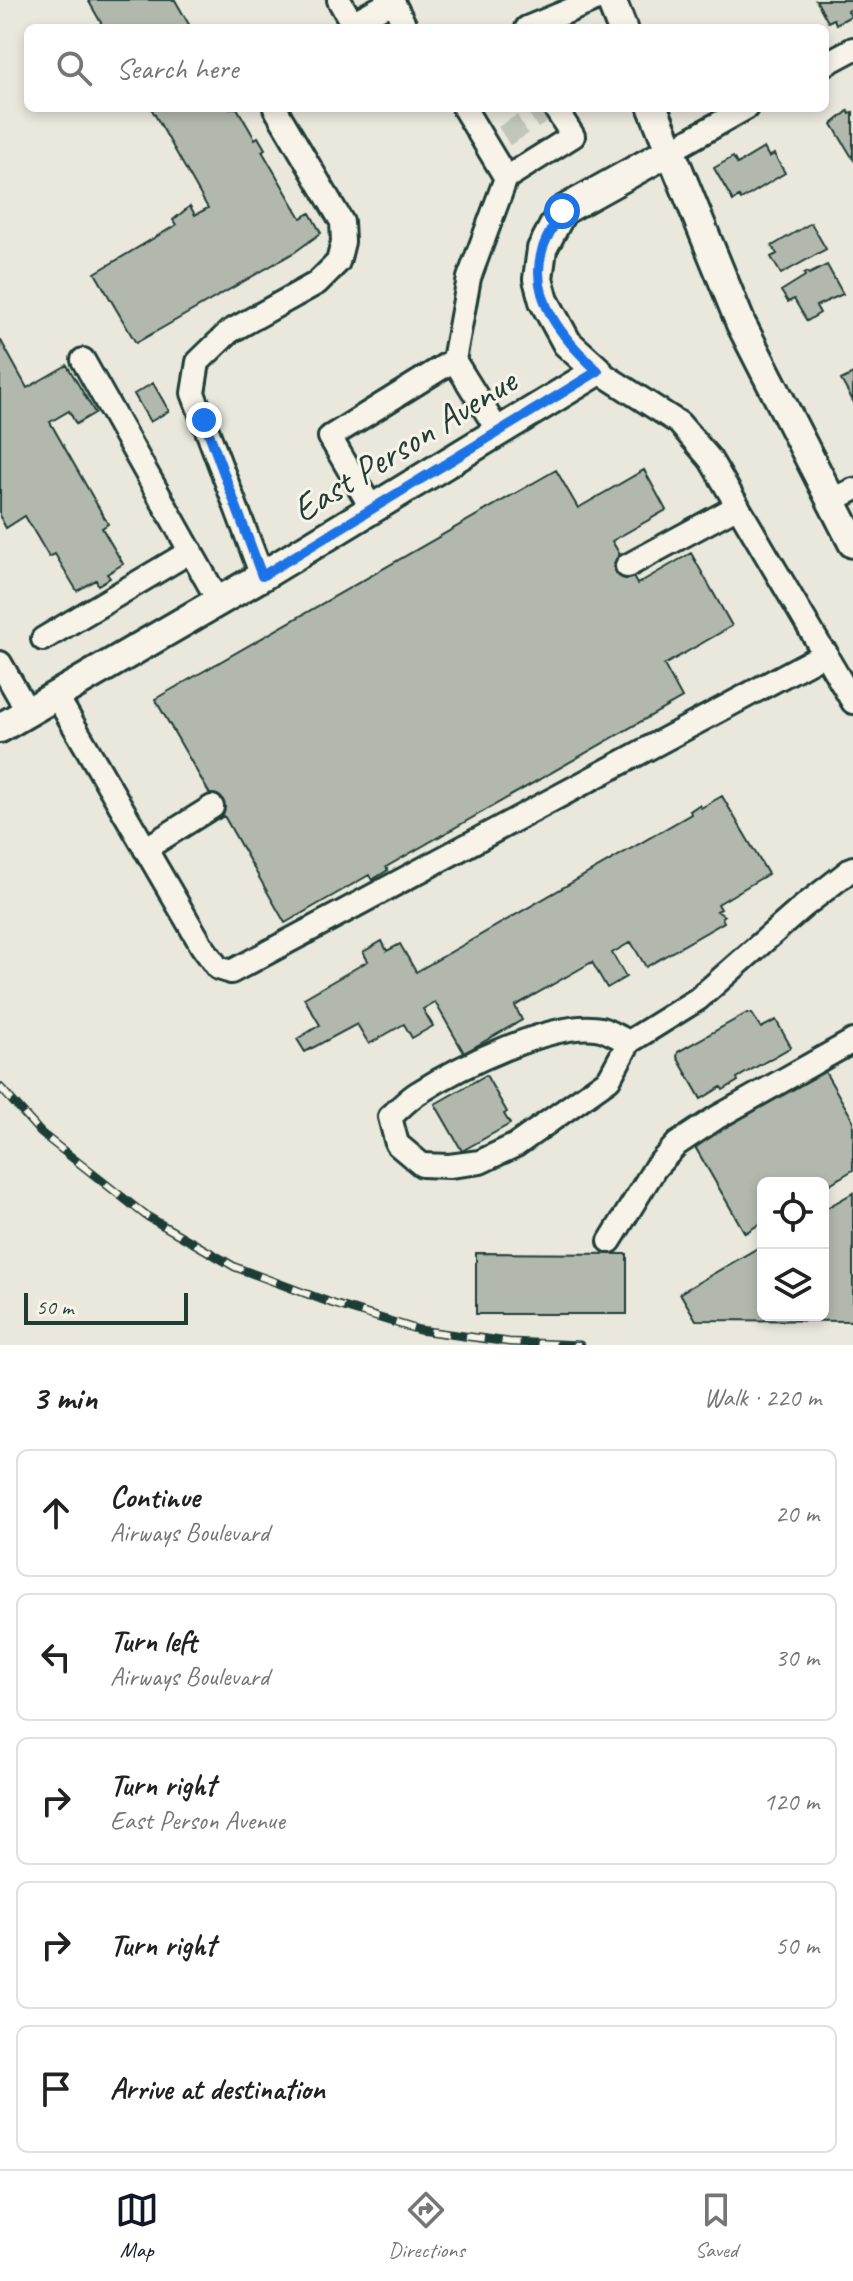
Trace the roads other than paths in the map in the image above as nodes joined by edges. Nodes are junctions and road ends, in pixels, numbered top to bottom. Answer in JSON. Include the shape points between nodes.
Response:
{"nodes":[{"id":1,"x":339,"y":0,"type":"edge"},
{"id":2,"x":393,"y":0,"type":"edge"},
{"id":3,"x":595,"y":0,"type":"edge"},
{"id":4,"x":611,"y":0,"type":"edge"},
{"id":5,"x":404,"y":24,"type":"edge"},
{"id":6,"x":537,"y":24,"type":"edge"},
{"id":7,"x":620,"y":24,"type":"edge"},
{"id":8,"x":853,"y":49,"type":"edge"},
{"id":9,"x":829,"y":62,"type":"edge"},
{"id":10,"x":277,"y":112,"type":"edge"},
{"id":11,"x":472,"y":112,"type":"edge"},
{"id":12,"x":553,"y":112,"type":"edge"},
{"id":13,"x":655,"y":112,"type":"edge"},
{"id":14,"x":739,"y":112,"type":"edge"},
{"id":15,"x":670,"y":151,"type":"junction"},
{"id":16,"x":506,"y":178,"type":"junction"},
{"id":17,"x":83,"y":360,"type":"dead end"},
{"id":18,"x":454,"y":360,"type":"junction"},
{"id":19,"x":598,"y":371,"type":"junction"},
{"id":20,"x":498,"y":431,"type":"junction"},
{"id":21,"x":842,"y":496,"type":"edge"},
{"id":22,"x":738,"y":506,"type":"junction"},
{"id":23,"x":372,"y":509,"type":"junction"},
{"id":24,"x":853,"y":543,"type":"edge"},
{"id":25,"x":191,"y":551,"type":"junction"},
{"id":26,"x":627,"y":566,"type":"dead end"},
{"id":27,"x":262,"y":576,"type":"junction"},
{"id":28,"x":219,"y":602,"type":"junction"},
{"id":29,"x":43,"y":639,"type":"dead end"},
{"id":30,"x":826,"y":653,"type":"junction"},
{"id":31,"x":0,"y":663,"type":"edge"},
{"id":32,"x":56,"y":695,"type":"junction"},
{"id":33,"x":853,"y":702,"type":"edge"},
{"id":34,"x":28,"y":712,"type":"junction"},
{"id":35,"x":0,"y":728,"type":"edge"},
{"id":36,"x":212,"y":807,"type":"dead end"},
{"id":37,"x":145,"y":849,"type":"junction"},
{"id":38,"x":853,"y":868,"type":"edge"},
{"id":39,"x":853,"y":1041,"type":"edge"},
{"id":40,"x":629,"y":1042,"type":"junction"},
{"id":41,"x":610,"y":1241,"type":"dead end"}],
"edges":[{"from":1,"to":2,"type":"street","via":[[352,23]]},
{"from":2,"to":5,"type":"street"},
{"from":3,"to":6,"type":"street"},
{"from":4,"to":7,"type":"main road"},
{"from":8,"to":9,"type":"street"},
{"from":10,"to":27,"type":"street","via":[[342,222],[338,262],[317,283],[229,332],[198,362],[193,393]]},
{"from":11,"to":16,"type":"street","via":[[495,141]]},
{"from":12,"to":16,"type":"street","via":[[573,136]]},
{"from":13,"to":15,"type":"main road"},
{"from":14,"to":15,"type":"street"},
{"from":15,"to":19,"type":"main road","via":[[562,211],[542,249],[538,279],[544,301],[567,343]]},
{"from":15,"to":21,"type":"main road","via":[[741,324]]},
{"from":16,"to":18,"type":"street","via":[[469,278]]},
{"from":17,"to":25,"type":"street"},
{"from":18,"to":20,"type":"street"},
{"from":18,"to":23,"type":"street","via":[[330,437]]},
{"from":19,"to":20,"type":"main road","name":"East Person Avenue"},
{"from":19,"to":22,"type":"street","via":[[679,423],[710,459]]},
{"from":20,"to":23,"type":"main road","name":"East Person Avenue"},
{"from":21,"to":24,"type":"main road"},
{"from":22,"to":26,"type":"street"},
{"from":22,"to":30,"type":"street"},
{"from":23,"to":27,"type":"main road","name":"East Person Avenue"},
{"from":25,"to":28,"type":"street"},
{"from":25,"to":29,"type":"street"},
{"from":27,"to":28,"type":"main road","name":"East Person Avenue"},
{"from":28,"to":32,"type":"main road","name":"East Person Avenue"},
{"from":30,"to":33,"type":"street"},
{"from":30,"to":37,"type":"street","via":[[231,972],[218,968],[202,946]]},
{"from":31,"to":34,"type":"street"},
{"from":32,"to":34,"type":"main road","name":"East Person Avenue"},
{"from":32,"to":37,"type":"street"},
{"from":34,"to":35,"type":"main road","name":"East Person Avenue"},
{"from":36,"to":37,"type":"street"},
{"from":38,"to":40,"type":"street","via":[[698,999]]},
{"from":39,"to":41,"type":"street","via":[[677,1144],[655,1168]]},
{"from":40,"to":40,"type":"street","via":[[600,1029],[569,1029],[515,1045],[416,1094],[390,1117],[397,1144],[422,1165],[480,1162],[516,1145],[609,1079]]}]}
